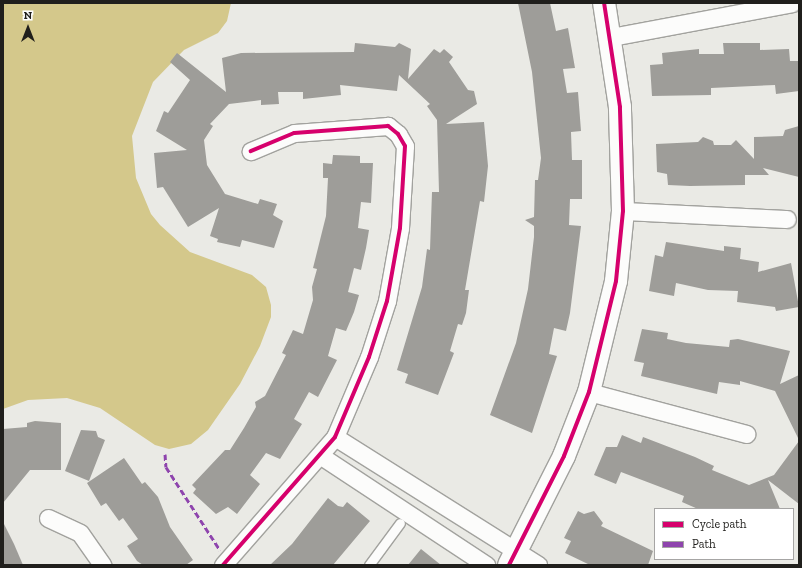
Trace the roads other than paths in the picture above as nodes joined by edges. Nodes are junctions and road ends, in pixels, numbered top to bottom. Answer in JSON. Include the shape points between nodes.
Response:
{"nodes":[{"id":1,"x":604,"y":3,"type":"edge"},
{"id":2,"x":792,"y":4,"type":"edge"},
{"id":3,"x":611,"y":37,"type":"junction"},
{"id":4,"x":251,"y":150,"type":"dead end"},
{"id":5,"x":623,"y":211,"type":"junction"},
{"id":6,"x":787,"y":219,"type":"dead end"},
{"id":7,"x":589,"y":392,"type":"junction"},
{"id":8,"x":747,"y":434,"type":"dead end"},
{"id":9,"x":335,"y":437,"type":"junction"},
{"id":10,"x":321,"y":456,"type":"junction"},
{"id":11,"x":48,"y":518,"type":"dead end"},
{"id":12,"x":400,"y":523,"type":"dead end"},
{"id":13,"x":512,"y":559,"type":"edge"},
{"id":14,"x":102,"y":565,"type":"edge"},
{"id":15,"x":223,"y":565,"type":"edge"},
{"id":16,"x":369,"y":565,"type":"edge"},
{"id":17,"x":486,"y":565,"type":"edge"},
{"id":18,"x":538,"y":565,"type":"edge"}],
"edges":[{"from":1,"to":3,"type":"street"},
{"from":2,"to":3,"type":"street"},
{"from":3,"to":5,"type":"street","via":[[620,107]]},
{"from":4,"to":9,"type":"street","via":[[294,133],[388,126],[398,134],[405,146],[400,228],[387,300],[369,357]]},
{"from":5,"to":6,"type":"street"},
{"from":5,"to":7,"type":"street","via":[[616,281]]},
{"from":7,"to":8,"type":"street"},
{"from":7,"to":13,"type":"street","via":[[564,456]]},
{"from":9,"to":10,"type":"street"},
{"from":9,"to":13,"type":"street"},
{"from":10,"to":15,"type":"street"},
{"from":10,"to":17,"type":"street"},
{"from":11,"to":14,"type":"street","via":[[80,533]]},
{"from":12,"to":16,"type":"lane"},
{"from":13,"to":18,"type":"street"}]}
